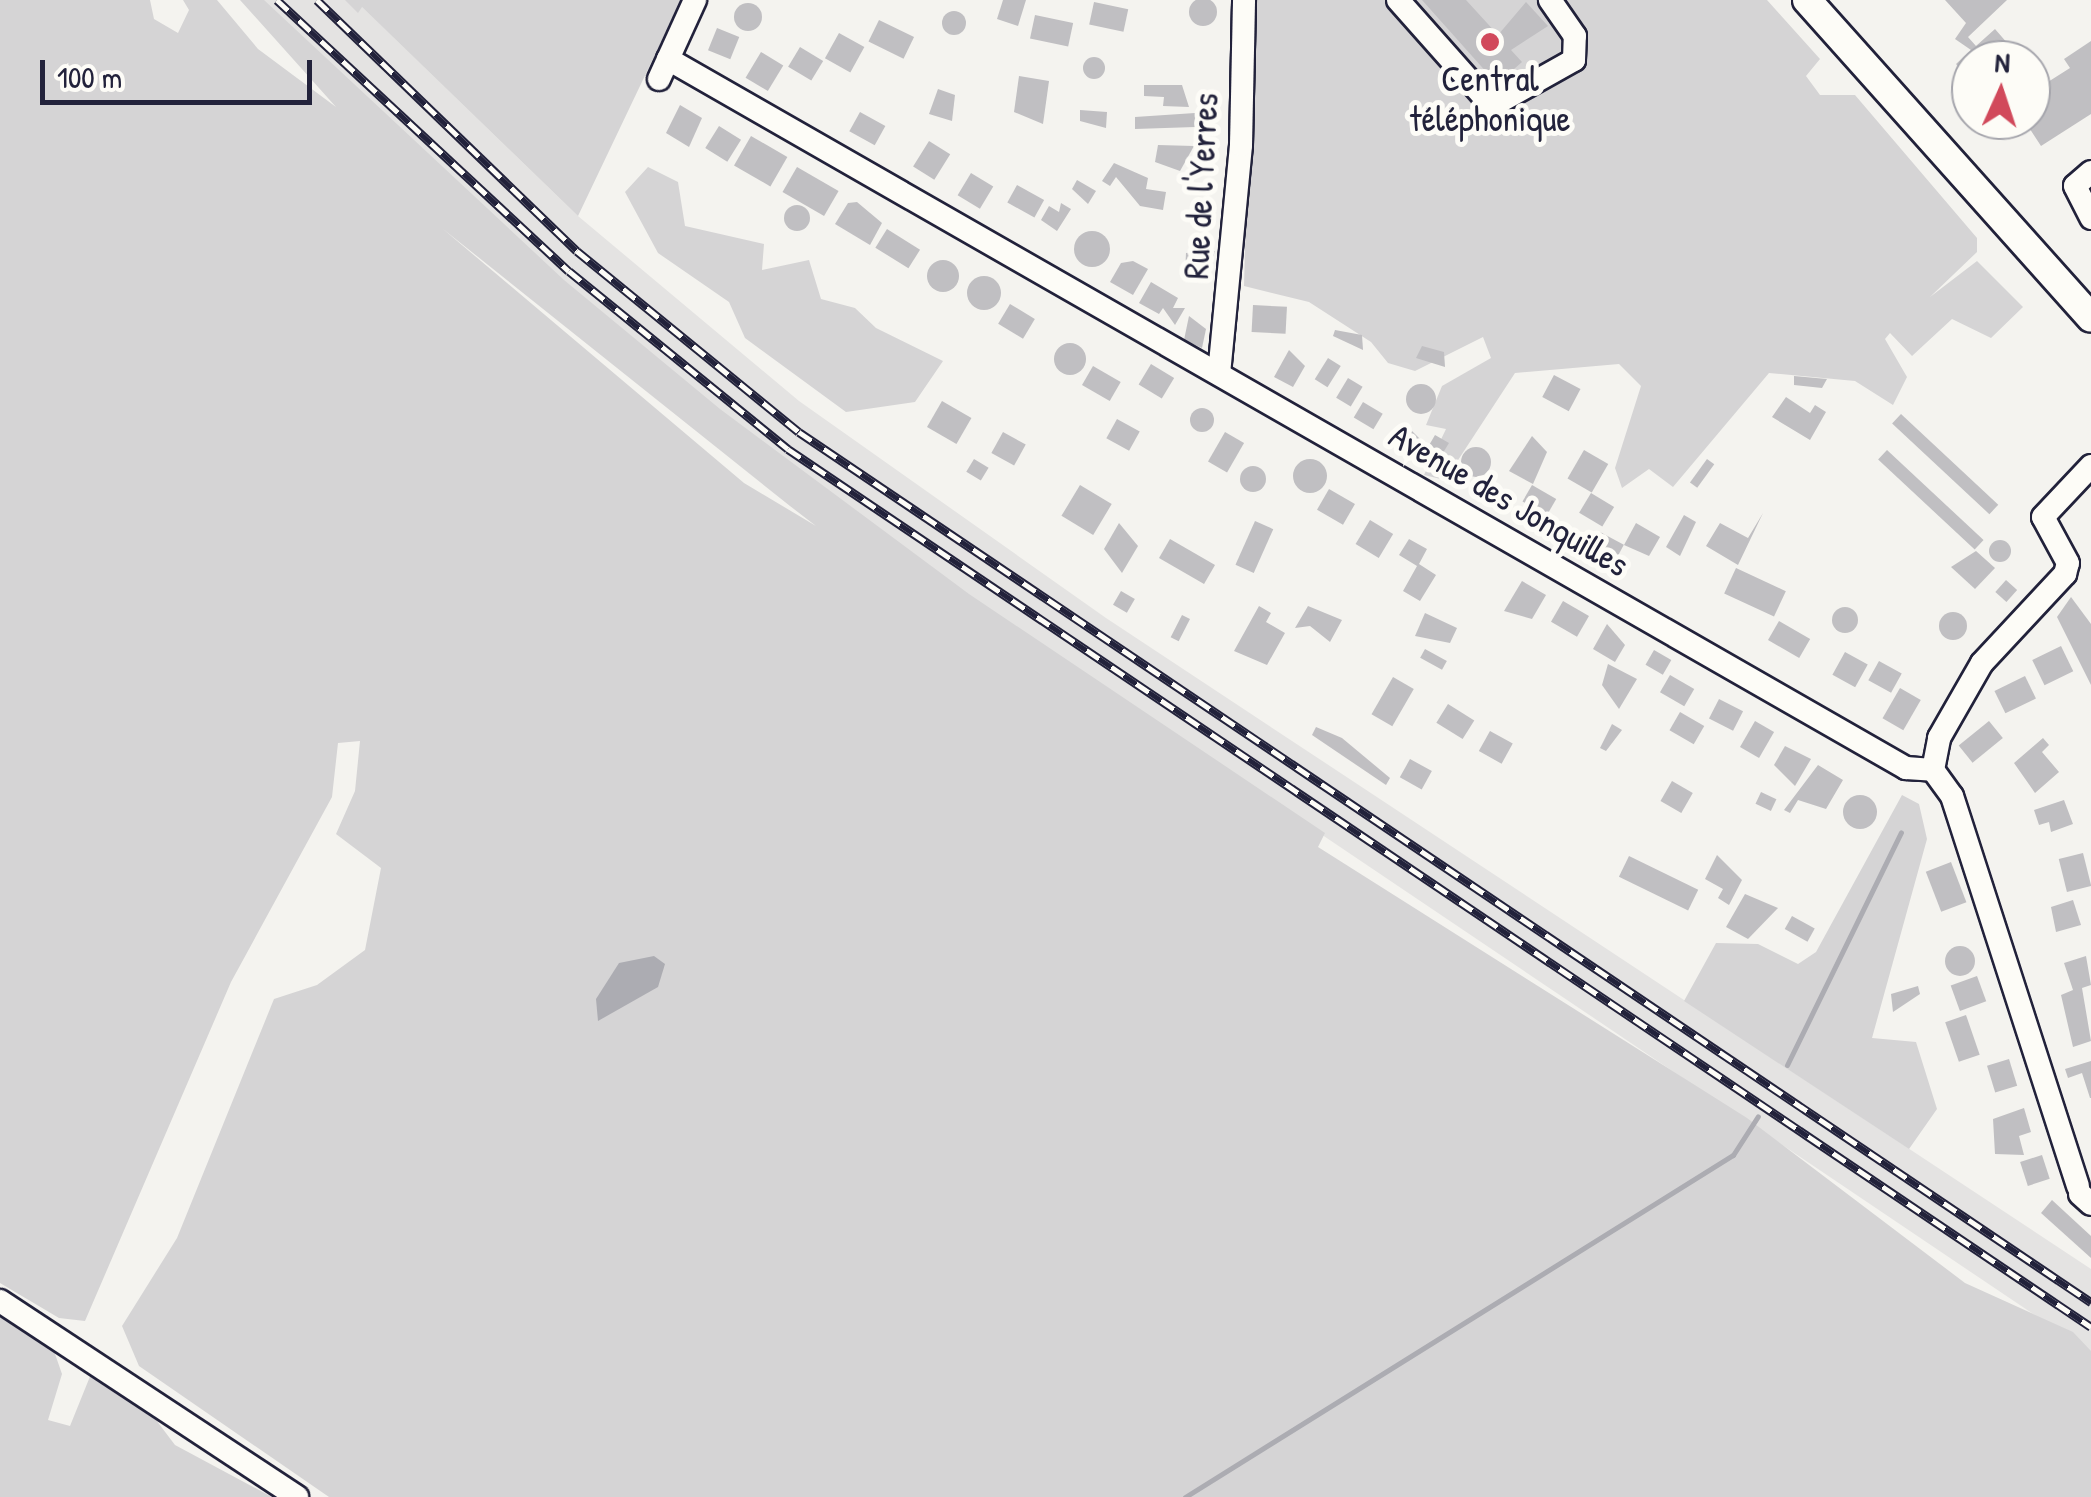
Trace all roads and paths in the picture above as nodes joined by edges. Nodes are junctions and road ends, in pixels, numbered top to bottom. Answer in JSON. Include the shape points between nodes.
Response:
{"nodes":[{"id":1,"x":695,"y":0,"type":"edge"},
{"id":2,"x":1244,"y":0,"type":"edge"},
{"id":3,"x":1398,"y":0,"type":"edge"},
{"id":4,"x":1550,"y":0,"type":"edge"},
{"id":5,"x":1807,"y":0,"type":"edge"},
{"id":6,"x":2091,"y":172,"type":"edge"},
{"id":7,"x":2091,"y":218,"type":"edge"},
{"id":8,"x":2091,"y":318,"type":"edge"},
{"id":9,"x":1219,"y":374,"type":"junction"},
{"id":10,"x":2091,"y":466,"type":"edge"},
{"id":11,"x":1934,"y":770,"type":"junction"},
{"id":12,"x":2083,"y":1195,"type":"edge"},
{"id":13,"x":0,"y":1301,"type":"edge"},
{"id":14,"x":297,"y":1497,"type":"edge"}],
"edges":[{"from":1,"to":9,"type":"street","name":"Avenue des Jonquilles","via":[[664,69]]},
{"from":2,"to":9,"type":"street","name":"Rue de l'Yerres","via":[[1241,145]]},
{"from":3,"to":4,"type":"street","via":[[1492,106],[1574,60],[1575,36]]},
{"from":5,"to":8,"type":"main road"},
{"from":6,"to":7,"type":"street","via":[[2076,196]]},
{"from":9,"to":11,"type":"street","name":"Avenue des Jonquilles","via":[[1906,768]]},
{"from":10,"to":11,"type":"street","via":[[2043,517],[2068,563],[2065,574],[1972,676],[1939,738]]},
{"from":11,"to":12,"type":"street","via":[[1952,796]]},
{"from":13,"to":14,"type":"street"}]}
